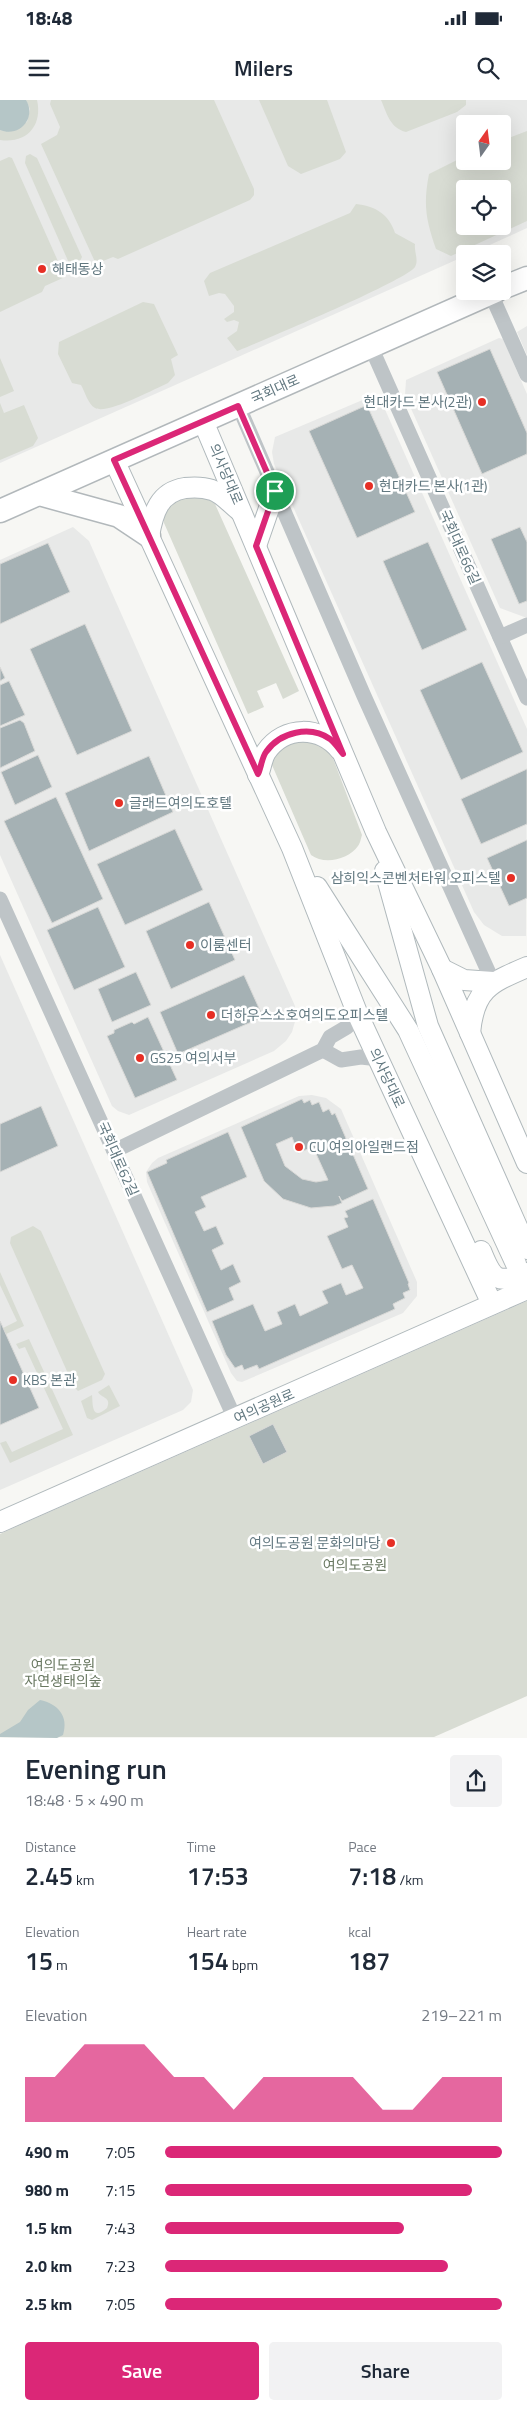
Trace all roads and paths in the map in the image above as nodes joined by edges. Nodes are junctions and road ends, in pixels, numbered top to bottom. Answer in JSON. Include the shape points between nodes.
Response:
{"nodes":[{"id":1,"x":527,"y":278,"type":"edge"},
{"id":2,"x":511,"y":285,"type":"edge"},
{"id":3,"x":477,"y":300,"type":"edge"},
{"id":4,"x":500,"y":300,"type":"edge"},
{"id":5,"x":371,"y":347,"type":"junction"},
{"id":6,"x":527,"y":375,"type":"edge"},
{"id":7,"x":238,"y":406,"type":"junction"},
{"id":8,"x":203,"y":421,"type":"junction"},
{"id":9,"x":114,"y":460,"type":"junction"},
{"id":10,"x":275,"y":491,"type":"junction"},
{"id":11,"x":39,"y":494,"type":"junction"},
{"id":12,"x":0,"y":511,"type":"edge"},
{"id":13,"x":242,"y":512,"type":"junction"},
{"id":14,"x":149,"y":536,"type":"junction"},
{"id":15,"x":256,"y":546,"type":"junction"},
{"id":16,"x":527,"y":625,"type":"edge"},
{"id":17,"x":500,"y":637,"type":"junction"},
{"id":18,"x":527,"y":698,"type":"edge"},
{"id":19,"x":343,"y":754,"type":"junction"},
{"id":20,"x":258,"y":774,"type":"junction"},
{"id":21,"x":376,"y":832,"type":"junction"},
{"id":22,"x":292,"y":848,"type":"junction"},
{"id":23,"x":0,"y":899,"type":"edge"},
{"id":24,"x":527,"y":967,"type":"edge"},
{"id":25,"x":442,"y":969,"type":"junction"},
{"id":26,"x":493,"y":982,"type":"junction"},
{"id":27,"x":358,"y":1015,"type":"junction"},
{"id":28,"x":470,"y":1033,"type":"junction"},
{"id":29,"x":320,"y":1052,"type":"junction"},
{"id":30,"x":379,"y":1059,"type":"junction"},
{"id":31,"x":114,"y":1151,"type":"junction"},
{"id":32,"x":527,"y":1163,"type":"edge"},
{"id":33,"x":450,"y":1213,"type":"junction"},
{"id":34,"x":523,"y":1262,"type":"edge"},
{"id":35,"x":527,"y":1289,"type":"edge"},
{"id":36,"x":492,"y":1304,"type":"junction"},
{"id":37,"x":235,"y":1419,"type":"junction"},
{"id":38,"x":0,"y":1522,"type":"edge"}],
"edges":[{"from":1,"to":2,"type":"main road","name":"국회대로"},
{"from":3,"to":5,"type":"main road","name":"국회대로"},
{"from":4,"to":6,"type":"street"},
{"from":5,"to":7,"type":"main road","name":"국회대로"},
{"from":5,"to":17,"type":"street","name":"국회대로66길"},
{"from":7,"to":8,"type":"main road","name":"국회대로"},
{"from":7,"to":10,"type":"street"},
{"from":8,"to":9,"type":"main road","name":"국회대로"},
{"from":8,"to":13,"type":"main road","name":"의사당대로"},
{"from":9,"to":11,"type":"main road","name":"국회대로"},
{"from":9,"to":14,"type":"main road","name":"의사당대로"},
{"from":10,"to":15,"type":"main road"},
{"from":10,"to":26,"type":"street"},
{"from":11,"to":12,"type":"main road","name":"국회대로"},
{"from":11,"to":14,"type":"main road","via":[[119,516]]},
{"from":13,"to":14,"type":"main road","via":[[214,490],[197,487],[177,489],[166,494],[157,507]]},
{"from":13,"to":15,"type":"main road","name":"의사당대로"},
{"from":14,"to":20,"type":"main road","name":"의사당대로"},
{"from":15,"to":19,"type":"main road","name":"의사당대로"},
{"from":16,"to":17,"type":"street"},
{"from":17,"to":18,"type":"street","name":"국회대로66길"},
{"from":19,"to":20,"type":"main road","via":[[332,740],[318,733],[303,731],[288,735],[264,753]]},
{"from":19,"to":21,"type":"main road","name":"의사당대로"},
{"from":20,"to":22,"type":"main road","name":"의사당대로"},
{"from":21,"to":25,"type":"main road","name":"의사당대로"},
{"from":21,"to":34,"type":"main road","name":"의사당대로","via":[[428,1026]]},
{"from":22,"to":27,"type":"main road","name":"의사당대로"},
{"from":22,"to":34,"type":"main road","name":"의사당대로","via":[[408,1030]]},
{"from":23,"to":31,"type":"street","name":"국회대로62길"},
{"from":24,"to":26,"type":"main road"},
{"from":25,"to":26,"type":"main road","via":[[464,980]]},
{"from":25,"to":28,"type":"main road","name":"의사당대로"},
{"from":26,"to":28,"type":"main road","via":[[472,1011]]},
{"from":27,"to":29,"type":"street","via":[[330,1037]]},
{"from":27,"to":30,"type":"main road","name":"의사당대로"},
{"from":28,"to":32,"type":"main road","name":"의사당대로"},
{"from":29,"to":30,"type":"street","via":[[341,1060]]},
{"from":29,"to":31,"type":"street"},
{"from":30,"to":33,"type":"main road","name":"의사당대로"},
{"from":31,"to":37,"type":"street","name":"국회대로62길"},
{"from":33,"to":34,"type":"main road","via":[[481,1251],[496,1277],[507,1280]]},
{"from":33,"to":36,"type":"main road","name":"의사당대로"},
{"from":35,"to":36,"type":"main road","name":"여의공원로"},
{"from":36,"to":37,"type":"main road","name":"여의공원로"},
{"from":37,"to":38,"type":"main road","name":"여의공원로"}]}
